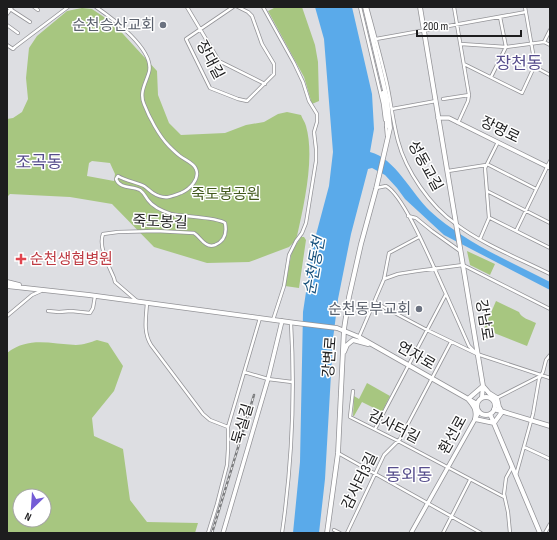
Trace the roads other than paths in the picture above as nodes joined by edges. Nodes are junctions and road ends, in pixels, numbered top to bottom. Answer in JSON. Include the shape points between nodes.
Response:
{"nodes":[{"id":1,"x":34,"y":7,"type":"edge"},
{"id":2,"x":68,"y":7,"type":"edge"},
{"id":3,"x":96,"y":7,"type":"edge"},
{"id":4,"x":187,"y":7,"type":"edge"},
{"id":5,"x":233,"y":7,"type":"edge"},
{"id":6,"x":238,"y":7,"type":"edge"},
{"id":7,"x":262,"y":7,"type":"edge"},
{"id":8,"x":364,"y":7,"type":"edge"},
{"id":9,"x":420,"y":7,"type":"edge"},
{"id":10,"x":454,"y":7,"type":"edge"},
{"id":11,"x":525,"y":7,"type":"edge"},
{"id":12,"x":10,"y":8,"type":"edge"},
{"id":13,"x":38,"y":10,"type":"dead end"},
{"id":14,"x":526,"y":12,"type":"junction"},
{"id":15,"x":7,"y":14,"type":"edge"},
{"id":16,"x":500,"y":17,"type":"junction"},
{"id":17,"x":30,"y":22,"type":"dead end"},
{"id":18,"x":457,"y":24,"type":"junction"},
{"id":19,"x":7,"y":26,"type":"edge"},
{"id":20,"x":200,"y":29,"type":"junction"},
{"id":21,"x":424,"y":30,"type":"junction"},
{"id":22,"x":550,"y":30,"type":"edge"},
{"id":23,"x":18,"y":33,"type":"dead end"},
{"id":24,"x":376,"y":39,"type":"junction"},
{"id":25,"x":544,"y":42,"type":"junction"},
{"id":26,"x":532,"y":43,"type":"junction"},
{"id":27,"x":461,"y":44,"type":"junction"},
{"id":28,"x":7,"y":45,"type":"edge"},
{"id":29,"x":550,"y":45,"type":"edge"},
{"id":30,"x":506,"y":47,"type":"junction"},
{"id":31,"x":375,"y":53,"type":"junction"},
{"id":32,"x":464,"y":64,"type":"junction"},
{"id":33,"x":535,"y":67,"type":"junction"},
{"id":34,"x":550,"y":74,"type":"edge"},
{"id":35,"x":491,"y":77,"type":"junction"},
{"id":36,"x":265,"y":84,"type":"junction"},
{"id":37,"x":469,"y":94,"type":"junction"},
{"id":38,"x":387,"y":99,"type":"junction"},
{"id":39,"x":443,"y":99,"type":"dead end"},
{"id":40,"x":436,"y":101,"type":"junction"},
{"id":41,"x":392,"y":109,"type":"junction"},
{"id":42,"x":438,"y":118,"type":"junction"},
{"id":43,"x":458,"y":123,"type":"junction"},
{"id":44,"x":387,"y":138,"type":"junction"},
{"id":45,"x":498,"y":142,"type":"junction"},
{"id":46,"x":550,"y":161,"type":"edge"},
{"id":47,"x":486,"y":164,"type":"junction"},
{"id":48,"x":548,"y":168,"type":"edge"},
{"id":49,"x":447,"y":171,"type":"junction"},
{"id":50,"x":376,"y":187,"type":"junction"},
{"id":51,"x":536,"y":189,"type":"junction"},
{"id":52,"x":487,"y":191,"type":"junction"},
{"id":53,"x":526,"y":211,"type":"junction"},
{"id":54,"x":408,"y":216,"type":"junction"},
{"id":55,"x":490,"y":218,"type":"junction"},
{"id":56,"x":550,"y":223,"type":"edge"},
{"id":57,"x":456,"y":227,"type":"junction"},
{"id":58,"x":516,"y":231,"type":"junction"},
{"id":59,"x":419,"y":237,"type":"junction"},
{"id":60,"x":480,"y":239,"type":"junction"},
{"id":61,"x":550,"y":248,"type":"edge"},
{"id":62,"x":461,"y":252,"type":"junction"},
{"id":63,"x":463,"y":265,"type":"junction"},
{"id":64,"x":433,"y":268,"type":"junction"},
{"id":65,"x":550,"y":274,"type":"edge"},
{"id":66,"x":384,"y":279,"type":"junction"},
{"id":67,"x":7,"y":282,"type":"edge"},
{"id":68,"x":7,"y":286,"type":"edge"},
{"id":69,"x":27,"y":288,"type":"junction"},
{"id":70,"x":43,"y":290,"type":"junction"},
{"id":71,"x":446,"y":294,"type":"junction"},
{"id":72,"x":95,"y":296,"type":"junction"},
{"id":73,"x":138,"y":302,"type":"junction"},
{"id":74,"x":374,"y":302,"type":"junction"},
{"id":75,"x":148,"y":303,"type":"junction"},
{"id":76,"x":550,"y":309,"type":"edge"},
{"id":77,"x":48,"y":311,"type":"dead end"},
{"id":78,"x":7,"y":316,"type":"edge"},
{"id":79,"x":260,"y":318,"type":"junction"},
{"id":80,"x":273,"y":320,"type":"junction"},
{"id":81,"x":282,"y":321,"type":"junction"},
{"id":82,"x":294,"y":323,"type":"junction"},
{"id":83,"x":344,"y":329,"type":"junction"},
{"id":84,"x":427,"y":330,"type":"junction"},
{"id":85,"x":359,"y":337,"type":"junction"},
{"id":86,"x":451,"y":342,"type":"junction"},
{"id":87,"x":374,"y":346,"type":"junction"},
{"id":88,"x":477,"y":354,"type":"junction"},
{"id":89,"x":550,"y":355,"type":"edge"},
{"id":90,"x":342,"y":356,"type":"junction"},
{"id":91,"x":408,"y":366,"type":"junction"},
{"id":92,"x":244,"y":372,"type":"junction"},
{"id":93,"x":541,"y":376,"type":"junction"},
{"id":94,"x":550,"y":378,"type":"edge"},
{"id":95,"x":268,"y":379,"type":"junction"},
{"id":96,"x":432,"y":379,"type":"junction"},
{"id":97,"x":292,"y":382,"type":"junction"},
{"id":98,"x":483,"y":386,"type":"junction"},
{"id":99,"x":353,"y":391,"type":"dead end"},
{"id":100,"x":482,"y":398,"type":"junction"},
{"id":101,"x":468,"y":399,"type":"junction"},
{"id":102,"x":495,"y":399,"type":"junction"},
{"id":103,"x":477,"y":404,"type":"junction"},
{"id":104,"x":494,"y":409,"type":"junction"},
{"id":105,"x":479,"y":412,"type":"junction"},
{"id":106,"x":502,"y":412,"type":"junction"},
{"id":107,"x":490,"y":414,"type":"junction"},
{"id":108,"x":475,"y":419,"type":"junction"},
{"id":109,"x":531,"y":421,"type":"junction"},
{"id":110,"x":494,"y":423,"type":"junction"},
{"id":111,"x":550,"y":426,"type":"edge"},
{"id":112,"x":228,"y":427,"type":"junction"},
{"id":113,"x":374,"y":429,"type":"junction"},
{"id":114,"x":398,"y":441,"type":"junction"},
{"id":115,"x":524,"y":447,"type":"junction"},
{"id":116,"x":338,"y":453,"type":"junction"},
{"id":117,"x":550,"y":459,"type":"edge"},
{"id":118,"x":512,"y":467,"type":"junction"},
{"id":119,"x":448,"y":468,"type":"junction"},
{"id":120,"x":375,"y":473,"type":"junction"},
{"id":121,"x":516,"y":476,"type":"junction"},
{"id":122,"x":470,"y":480,"type":"junction"},
{"id":123,"x":504,"y":498,"type":"junction"},
{"id":124,"x":428,"y":504,"type":"junction"},
{"id":125,"x":451,"y":517,"type":"junction"},
{"id":126,"x":550,"y":524,"type":"edge"},
{"id":127,"x":334,"y":530,"type":"dead end"},
{"id":128,"x":208,"y":533,"type":"edge"},
{"id":129,"x":223,"y":533,"type":"edge"},
{"id":130,"x":282,"y":533,"type":"edge"},
{"id":131,"x":327,"y":533,"type":"edge"},
{"id":132,"x":340,"y":533,"type":"edge"},
{"id":133,"x":347,"y":533,"type":"edge"},
{"id":134,"x":411,"y":533,"type":"edge"},
{"id":135,"x":443,"y":533,"type":"edge"},
{"id":136,"x":481,"y":533,"type":"edge"},
{"id":137,"x":510,"y":533,"type":"edge"},
{"id":138,"x":540,"y":533,"type":"edge"},
{"id":139,"x":545,"y":533,"type":"edge"}],
"edges":[{"from":1,"to":13,"type":"street"},
{"from":2,"to":28,"type":"street","via":[[13,49]]},
{"from":3,"to":73,"type":"street","name":"죽도봉길","via":[[122,26],[145,53],[150,66],[143,87],[143,103],[167,144],[197,170],[196,178],[190,187],[170,198],[160,197],[143,186],[118,176],[116,178],[119,185],[141,191],[158,209],[186,217],[218,220],[225,223],[226,227],[223,240],[212,246],[207,245],[194,233],[103,234],[101,242],[115,282]]},
{"from":4,"to":20,"type":"street"},
{"from":5,"to":20,"type":"street","name":"장대길"},
{"from":6,"to":36,"type":"street","name":"장대길","via":[[252,16],[262,44],[274,64],[274,74]]},
{"from":7,"to":80,"type":"street","via":[[294,63],[317,114],[314,132],[316,166],[306,223],[289,256],[284,286]]},
{"from":8,"to":24,"type":"street"},
{"from":8,"to":31,"type":"main road"},
{"from":8,"to":44,"type":"street"},
{"from":9,"to":21,"type":"main road"},
{"from":10,"to":18,"type":"street"},
{"from":11,"to":14,"type":"street"},
{"from":12,"to":15,"type":"street"},
{"from":12,"to":17,"type":"street"},
{"from":14,"to":16,"type":"street"},
{"from":14,"to":26,"type":"street"},
{"from":16,"to":18,"type":"street"},
{"from":16,"to":30,"type":"street"},
{"from":18,"to":21,"type":"street"},
{"from":18,"to":27,"type":"street"},
{"from":19,"to":23,"type":"street"},
{"from":20,"to":36,"type":"street","via":[[219,61]]},
{"from":20,"to":36,"type":"street","name":"장대길","via":[[186,39],[210,88],[247,101]]},
{"from":21,"to":24,"type":"street"},
{"from":21,"to":40,"type":"main road"},
{"from":22,"to":25,"type":"street"},
{"from":24,"to":41,"type":"street"},
{"from":25,"to":26,"type":"street"},
{"from":25,"to":29,"type":"street"},
{"from":26,"to":30,"type":"street"},
{"from":26,"to":33,"type":"street"},
{"from":27,"to":30,"type":"street"},
{"from":27,"to":32,"type":"street"},
{"from":30,"to":35,"type":"street"},
{"from":31,"to":38,"type":"main road"},
{"from":31,"to":44,"type":"main road","via":[[386,105]]},
{"from":32,"to":35,"type":"street"},
{"from":32,"to":37,"type":"street"},
{"from":33,"to":34,"type":"street"},
{"from":33,"to":35,"type":"street","via":[[522,93]]},
{"from":37,"to":39,"type":"street"},
{"from":37,"to":43,"type":"street"},
{"from":38,"to":41,"type":"street"},
{"from":38,"to":44,"type":"main road","via":[[390,128]]},
{"from":40,"to":41,"type":"street"},
{"from":40,"to":42,"type":"main road"},
{"from":41,"to":57,"type":"street","name":"성동교길","via":[[398,142],[411,170],[433,203]]},
{"from":42,"to":43,"type":"street","name":"장명로","via":[[449,118]]},
{"from":42,"to":49,"type":"main road"},
{"from":43,"to":45,"type":"street","name":"장명로"},
{"from":44,"to":50,"type":"main road","name":"강변로"},
{"from":45,"to":47,"type":"street"},
{"from":45,"to":48,"type":"street","name":"장명로"},
{"from":46,"to":48,"type":"street"},
{"from":47,"to":49,"type":"street"},
{"from":47,"to":51,"type":"street"},
{"from":47,"to":52,"type":"street"},
{"from":48,"to":51,"type":"street"},
{"from":49,"to":57,"type":"main road"},
{"from":50,"to":54,"type":"street","via":[[386,186],[393,191]]},
{"from":50,"to":83,"type":"main road","name":"강변로","via":[[359,251]]},
{"from":51,"to":53,"type":"street"},
{"from":52,"to":53,"type":"street"},
{"from":52,"to":55,"type":"street"},
{"from":53,"to":56,"type":"street"},
{"from":53,"to":58,"type":"street"},
{"from":54,"to":59,"type":"street"},
{"from":54,"to":62,"type":"street","via":[[416,218]]},
{"from":55,"to":58,"type":"street"},
{"from":55,"to":60,"type":"street"},
{"from":57,"to":60,"type":"street","name":"성동교길"},
{"from":57,"to":62,"type":"main road","name":"강남로"},
{"from":58,"to":61,"type":"street"},
{"from":59,"to":64,"type":"street"},
{"from":59,"to":66,"type":"street","via":[[389,253]]},
{"from":60,"to":65,"type":"street","name":"성동교길"},
{"from":62,"to":63,"type":"main road","name":"강남로"},
{"from":63,"to":64,"type":"street"},
{"from":63,"to":76,"type":"street"},
{"from":63,"to":88,"type":"main road","name":"강남로"},
{"from":64,"to":66,"type":"street"},
{"from":64,"to":71,"type":"street"},
{"from":66,"to":74,"type":"street"},
{"from":67,"to":69,"type":"main road"},
{"from":68,"to":69,"type":"main road"},
{"from":69,"to":70,"type":"main road","name":"연자로"},
{"from":70,"to":72,"type":"main road","name":"연자로"},
{"from":70,"to":78,"type":"street","via":[[32,295]]},
{"from":71,"to":84,"type":"street"},
{"from":71,"to":88,"type":"street","via":[[469,346]]},
{"from":72,"to":73,"type":"main road","name":"연자로"},
{"from":72,"to":77,"type":"street","via":[[90,313],[71,310]]},
{"from":73,"to":75,"type":"main road","name":"연자로"},
{"from":74,"to":84,"type":"street"},
{"from":74,"to":85,"type":"street"},
{"from":75,"to":79,"type":"main road","name":"연자로"},
{"from":75,"to":112,"type":"street","via":[[145,330],[151,345],[206,417]]},
{"from":79,"to":80,"type":"main road","name":"연자로"},
{"from":79,"to":92,"type":"street"},
{"from":80,"to":81,"type":"main road","name":"연자로"},
{"from":81,"to":82,"type":"main road","name":"연자로"},
{"from":81,"to":95,"type":"street","name":"둑실길"},
{"from":82,"to":83,"type":"main road","name":"연자로"},
{"from":82,"to":97,"type":"street"},
{"from":83,"to":85,"type":"main road","name":"연자로"},
{"from":83,"to":90,"type":"main road","name":"강변로"},
{"from":84,"to":86,"type":"street"},
{"from":84,"to":91,"type":"street"},
{"from":85,"to":87,"type":"main road","name":"연자로"},
{"from":86,"to":88,"type":"street"},
{"from":86,"to":96,"type":"street","name":"감사터3길"},
{"from":87,"to":90,"type":"main road","via":[[353,340],[346,345]]},
{"from":87,"to":91,"type":"main road","name":"연자로"},
{"from":88,"to":93,"type":"street"},
{"from":88,"to":98,"type":"main road","name":"강남로"},
{"from":89,"to":93,"type":"street"},
{"from":90,"to":116,"type":"main road","name":"강변로"},
{"from":91,"to":96,"type":"main road","name":"연자로"},
{"from":91,"to":113,"type":"street"},
{"from":92,"to":95,"type":"street"},
{"from":92,"to":112,"type":"street"},
{"from":93,"to":94,"type":"street"},
{"from":93,"to":102,"type":"street"},
{"from":93,"to":109,"type":"street"},
{"from":95,"to":97,"type":"street"},
{"from":95,"to":129,"type":"street","name":"둑실길"},
{"from":96,"to":101,"type":"main road","name":"연자로"},
{"from":96,"to":114,"type":"street","name":"감사터3길"},
{"from":97,"to":130,"type":"street","via":[[290,454]]},
{"from":98,"to":100,"type":"main road","name":"강남로"},
{"from":98,"to":101,"type":"main road"},
{"from":98,"to":102,"type":"main road"},
{"from":99,"to":113,"type":"street","name":"감사터길","via":[[350,417]]},
{"from":100,"to":102,"type":"main road"},
{"from":100,"to":103,"type":"main road"},
{"from":101,"to":103,"type":"main road","name":"연자로"},
{"from":101,"to":108,"type":"main road","via":[[476,411]]},
{"from":102,"to":104,"type":"main road"},
{"from":102,"to":106,"type":"main road"},
{"from":103,"to":105,"type":"main road"},
{"from":104,"to":106,"type":"main road"},
{"from":104,"to":107,"type":"main road"},
{"from":105,"to":107,"type":"main road"},
{"from":105,"to":108,"type":"street","name":"환선로"},
{"from":106,"to":109,"type":"main road"},
{"from":106,"to":110,"type":"main road"},
{"from":107,"to":110,"type":"main road"},
{"from":108,"to":110,"type":"main road"},
{"from":108,"to":119,"type":"street","name":"환선로"},
{"from":109,"to":111,"type":"main road"},
{"from":109,"to":115,"type":"street"},
{"from":110,"to":118,"type":"main road"},
{"from":112,"to":128,"type":"street","via":[[227,465]]},
{"from":113,"to":114,"type":"street","name":"감사터길"},
{"from":114,"to":119,"type":"street","name":"감사터길"},
{"from":114,"to":120,"type":"street","name":"감사터3길","via":[[386,452]]},
{"from":115,"to":117,"type":"street"},
{"from":115,"to":121,"type":"street"},
{"from":116,"to":120,"type":"street"},
{"from":116,"to":131,"type":"main road","name":"강변로"},
{"from":118,"to":121,"type":"main road"},
{"from":118,"to":123,"type":"street","via":[[505,480]]},
{"from":119,"to":122,"type":"street","name":"감사터길"},
{"from":119,"to":124,"type":"street","name":"환선로"},
{"from":120,"to":124,"type":"street"},
{"from":120,"to":133,"type":"street","name":"감사터3길"},
{"from":121,"to":138,"type":"main road"},
{"from":122,"to":123,"type":"street","name":"감사터길"},
{"from":122,"to":125,"type":"street"},
{"from":123,"to":137,"type":"street"},
{"from":124,"to":125,"type":"street"},
{"from":124,"to":134,"type":"street","name":"환선로"},
{"from":125,"to":135,"type":"street"},
{"from":125,"to":136,"type":"street"},
{"from":126,"to":139,"type":"street"},
{"from":127,"to":132,"type":"street"}]}
